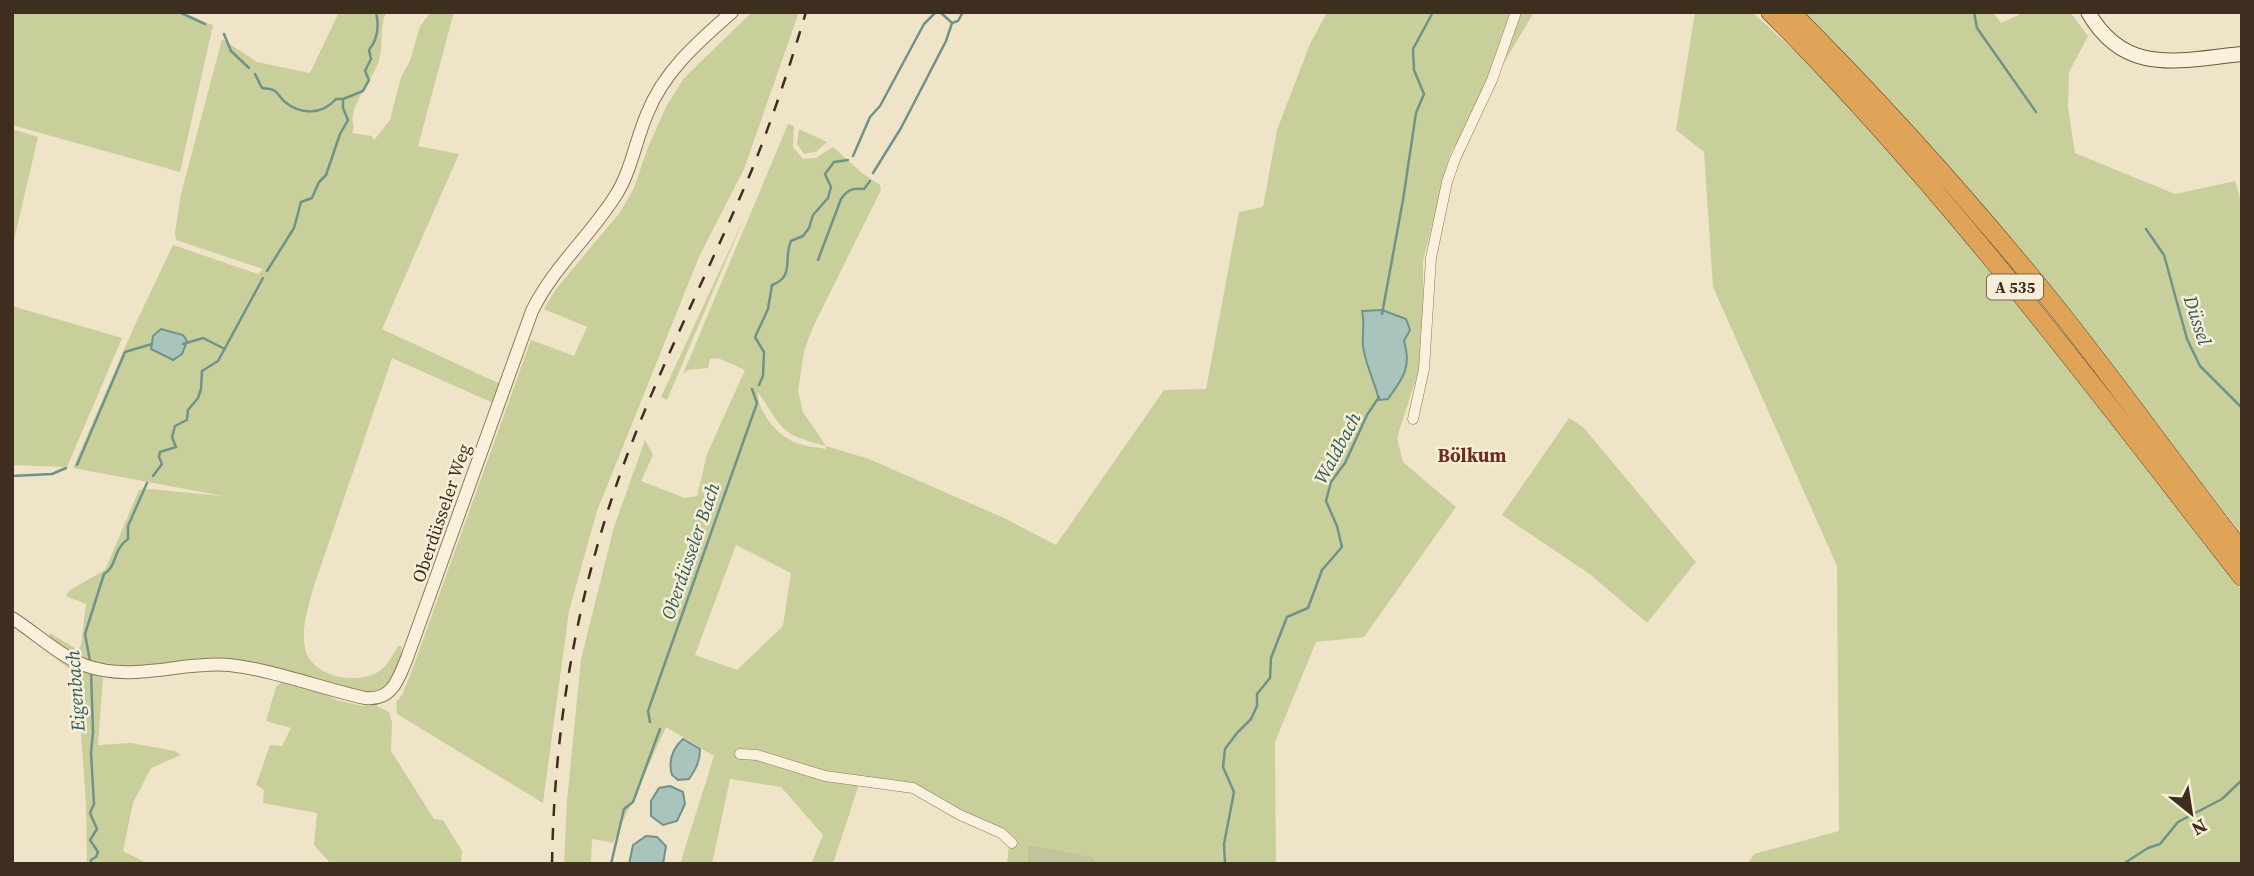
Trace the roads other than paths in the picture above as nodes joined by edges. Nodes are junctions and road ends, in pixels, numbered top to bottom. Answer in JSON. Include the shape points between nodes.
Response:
{"nodes":[{"id":1,"x":732,"y":12,"type":"edge"},
{"id":2,"x":1516,"y":12,"type":"edge"},
{"id":3,"x":1770,"y":12,"type":"edge"},
{"id":4,"x":1791,"y":12,"type":"edge"},
{"id":5,"x":2088,"y":12,"type":"edge"},
{"id":6,"x":2242,"y":54,"type":"edge"},
{"id":7,"x":1413,"y":419,"type":"dead end"},
{"id":8,"x":2242,"y":551,"type":"edge"},
{"id":9,"x":2242,"y":577,"type":"edge"},
{"id":10,"x":12,"y":618,"type":"edge"},
{"id":11,"x":740,"y":754,"type":"dead end"},
{"id":12,"x":1012,"y":844,"type":"dead end"}],
"edges":[{"from":1,"to":10,"type":"street","name":"Oberdüsseler Weg","via":[[665,80],[647,113],[620,189],[539,297],[407,658],[387,700],[231,665],[139,672],[85,665]]},
{"from":2,"to":7,"type":"street","via":[[1447,182],[1431,258],[1424,369]]},
{"from":3,"to":9,"type":"highway","number":"A 535","via":[[1878,124],[1956,214]]},
{"from":4,"to":8,"type":"highway","number":"A 535","via":[[1899,125],[2027,273]]},
{"from":5,"to":6,"type":"main road","via":[[2110,42],[2149,60]]},
{"from":11,"to":12,"type":"street","via":[[825,776],[913,788],[1001,833]]}]}
